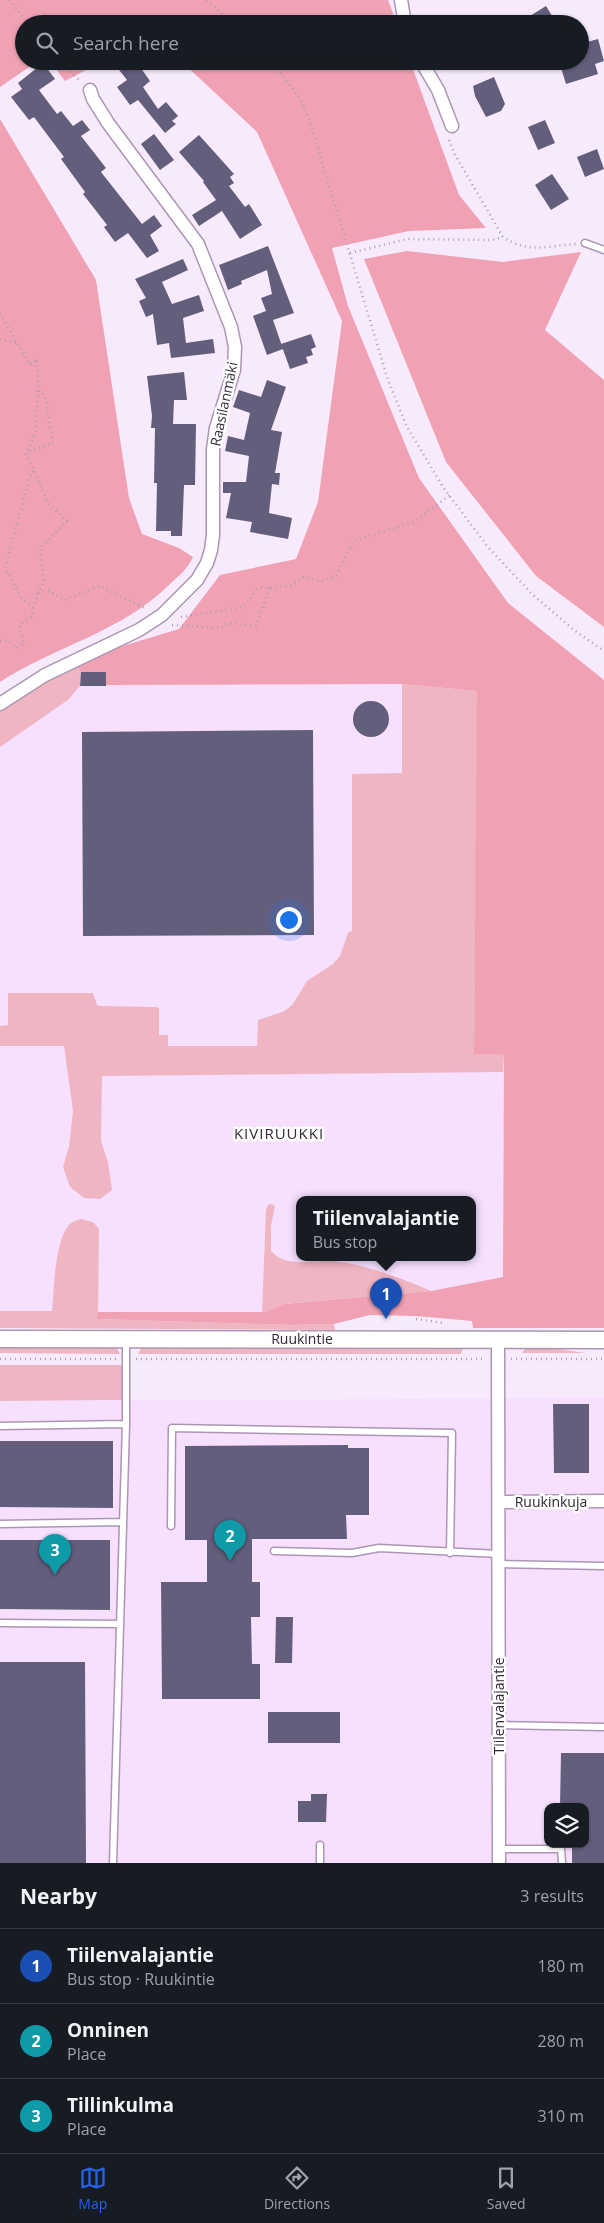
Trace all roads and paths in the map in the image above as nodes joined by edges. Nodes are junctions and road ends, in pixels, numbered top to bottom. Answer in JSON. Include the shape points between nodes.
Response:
{"nodes":[{"id":1,"x":9,"y":0,"type":"edge"},
{"id":2,"x":206,"y":0,"type":"edge"},
{"id":3,"x":401,"y":0,"type":"edge"},
{"id":4,"x":22,"y":15,"type":"edge"},
{"id":5,"x":224,"y":15,"type":"edge"},
{"id":6,"x":404,"y":15,"type":"edge"},
{"id":7,"x":68,"y":70,"type":"edge"},
{"id":8,"x":279,"y":70,"type":"edge"},
{"id":9,"x":426,"y":70,"type":"edge"},
{"id":10,"x":90,"y":90,"type":"joint"},
{"id":11,"x":452,"y":126,"type":"joint"},
{"id":12,"x":503,"y":237,"type":"junction"},
{"id":13,"x":585,"y":243,"type":"joint"},
{"id":14,"x":604,"y":250,"type":"edge"},
{"id":15,"x":350,"y":253,"type":"junction"},
{"id":16,"x":0,"y":314,"type":"edge"},
{"id":17,"x":0,"y":339,"type":"edge"},
{"id":18,"x":17,"y":343,"type":"junction"},
{"id":19,"x":38,"y":389,"type":"junction"},
{"id":20,"x":26,"y":453,"type":"junction"},
{"id":21,"x":34,"y":470,"type":"junction"},
{"id":22,"x":450,"y":495,"type":"junction"},
{"id":23,"x":270,"y":588,"type":"junction"},
{"id":24,"x":38,"y":593,"type":"junction"},
{"id":25,"x":153,"y":605,"type":"dead end"},
{"id":26,"x":34,"y":608,"type":"junction"},
{"id":27,"x":147,"y":609,"type":"junction"},
{"id":28,"x":139,"y":615,"type":"dead end"},
{"id":29,"x":166,"y":620,"type":"junction"},
{"id":30,"x":0,"y":640,"type":"edge"},
{"id":31,"x":604,"y":651,"type":"edge"},
{"id":32,"x":0,"y":704,"type":"edge"},
{"id":33,"x":416,"y":1319,"type":"dead end"},
{"id":34,"x":450,"y":1324,"type":"dead end"},
{"id":35,"x":0,"y":1338,"type":"edge"},
{"id":36,"x":126,"y":1338,"type":"junction"},
{"id":37,"x":498,"y":1340,"type":"junction"},
{"id":38,"x":604,"y":1340,"type":"edge"},
{"id":39,"x":0,"y":1359,"type":"edge"},
{"id":40,"x":126,"y":1359,"type":"junction"},
{"id":41,"x":498,"y":1359,"type":"junction"},
{"id":42,"x":604,"y":1359,"type":"edge"},
{"id":43,"x":126,"y":1424,"type":"junction"},
{"id":44,"x":0,"y":1426,"type":"edge"},
{"id":45,"x":499,"y":1502,"type":"junction"},
{"id":46,"x":604,"y":1502,"type":"edge"},
{"id":47,"x":124,"y":1522,"type":"junction"},
{"id":48,"x":0,"y":1524,"type":"edge"},
{"id":49,"x":170,"y":1526,"type":"dead end"},
{"id":50,"x":274,"y":1551,"type":"dead end"},
{"id":51,"x":450,"y":1553,"type":"junction"},
{"id":52,"x":499,"y":1559,"type":"junction"},
{"id":53,"x":604,"y":1566,"type":"edge"},
{"id":54,"x":0,"y":1623,"type":"edge"},
{"id":55,"x":120,"y":1624,"type":"junction"},
{"id":56,"x":499,"y":1725,"type":"junction"},
{"id":57,"x":604,"y":1727,"type":"edge"},
{"id":58,"x":320,"y":1846,"type":"dead end"},
{"id":59,"x":499,"y":1849,"type":"junction"},
{"id":60,"x":113,"y":1863,"type":"edge"},
{"id":61,"x":320,"y":1863,"type":"edge"},
{"id":62,"x":499,"y":1863,"type":"edge"},
{"id":63,"x":562,"y":1863,"type":"edge"}],
"edges":[{"from":1,"to":4,"type":"path"},
{"from":2,"to":5,"type":"path"},
{"from":3,"to":6,"type":"street"},
{"from":7,"to":10,"type":"path"},
{"from":8,"to":15,"type":"path","via":[[300,98],[308,116]]},
{"from":9,"to":11,"type":"street"},
{"from":10,"to":29,"type":"street","name":"Raasilanmäki","via":[[108,123],[198,244],[231,327],[235,347],[234,370],[213,449],[212,550],[197,580]]},
{"from":11,"to":12,"type":"path","via":[[449,140],[454,154]]},
{"from":12,"to":13,"type":"path","via":[[530,249]]},
{"from":12,"to":15,"type":"path","via":[[493,240],[408,239]]},
{"from":13,"to":14,"type":"lane"},
{"from":15,"to":22,"type":"path","via":[[388,380],[406,427]]},
{"from":16,"to":18,"type":"path"},
{"from":17,"to":18,"type":"path"},
{"from":18,"to":19,"type":"path","via":[[30,365],[37,359]]},
{"from":19,"to":20,"type":"path","via":[[36,431]]},
{"from":19,"to":20,"type":"path","via":[[45,395],[53,443]]},
{"from":20,"to":21,"type":"path"},
{"from":21,"to":24,"type":"path","via":[[48,503],[67,522],[40,548],[44,581]]},
{"from":21,"to":26,"type":"path","via":[[5,568],[21,596]]},
{"from":22,"to":23,"type":"path","via":[[414,522],[354,541],[336,575],[322,582],[304,578],[290,586]]},
{"from":22,"to":31,"type":"path","via":[[487,546],[532,594]]},
{"from":23,"to":29,"type":"path","via":[[258,588],[244,607]]},
{"from":23,"to":29,"type":"path","via":[[256,626],[228,623],[220,628]]},
{"from":24,"to":26,"type":"path"},
{"from":24,"to":27,"type":"path","via":[[49,591],[65,600],[99,586]]},
{"from":25,"to":27,"type":"path"},
{"from":26,"to":30,"type":"path","via":[[31,617],[19,628],[24,643],[17,648],[7,640]]},
{"from":27,"to":28,"type":"path"},
{"from":29,"to":32,"type":"street","name":"Raasilanmäki","via":[[46,675]]},
{"from":33,"to":34,"type":"path"},
{"from":35,"to":36,"type":"street","name":"Ruukintie"},
{"from":36,"to":37,"type":"street","name":"Ruukintie"},
{"from":36,"to":40,"type":"lane"},
{"from":37,"to":38,"type":"street","name":"Ruukintie"},
{"from":37,"to":41,"type":"street","name":"Tiilenvalajantie"},
{"from":39,"to":40,"type":"path"},
{"from":40,"to":41,"type":"path"},
{"from":40,"to":43,"type":"lane"},
{"from":41,"to":42,"type":"path"},
{"from":41,"to":45,"type":"street","name":"Tiilenvalajantie"},
{"from":43,"to":44,"type":"lane"},
{"from":43,"to":47,"type":"lane"},
{"from":45,"to":46,"type":"street","name":"Ruukinkuja"},
{"from":45,"to":52,"type":"street","name":"Tiilenvalajantie"},
{"from":47,"to":48,"type":"lane"},
{"from":47,"to":55,"type":"lane"},
{"from":49,"to":51,"type":"lane","via":[[172,1428],[452,1433]]},
{"from":50,"to":51,"type":"lane","via":[[352,1552],[379,1548]]},
{"from":51,"to":52,"type":"lane"},
{"from":52,"to":53,"type":"lane"},
{"from":52,"to":56,"type":"street","name":"Tiilenvalajantie"},
{"from":54,"to":55,"type":"lane"},
{"from":55,"to":60,"type":"lane"},
{"from":56,"to":57,"type":"lane"},
{"from":56,"to":59,"type":"street","name":"Tiilenvalajantie"},
{"from":58,"to":61,"type":"lane"},
{"from":59,"to":62,"type":"street","name":"Tiilenvalajantie"},
{"from":59,"to":63,"type":"lane","via":[[561,1849]]}]}
